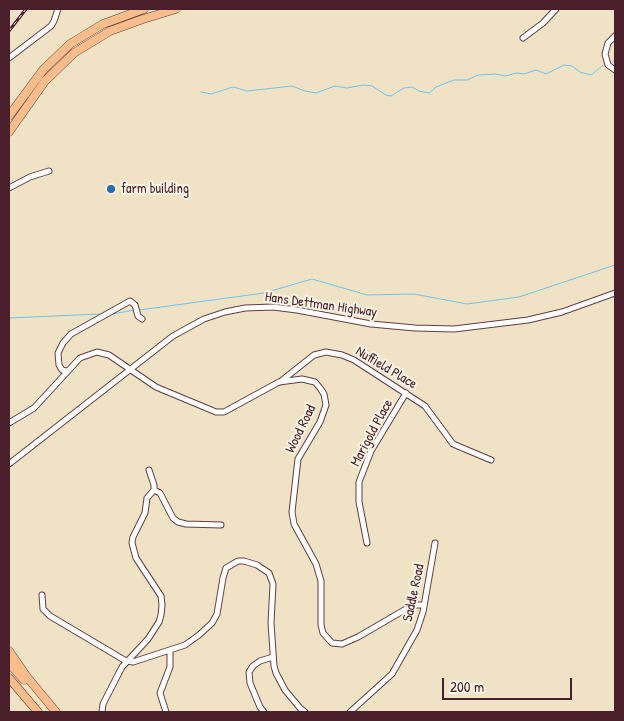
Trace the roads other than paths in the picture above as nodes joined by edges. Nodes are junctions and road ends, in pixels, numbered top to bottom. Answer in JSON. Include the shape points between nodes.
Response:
{"nodes":[{"id":1,"x":58,"y":9,"type":"edge"},
{"id":2,"x":144,"y":9,"type":"edge"},
{"id":3,"x":176,"y":9,"type":"edge"},
{"id":4,"x":556,"y":9,"type":"edge"},
{"id":5,"x":615,"y":36,"type":"edge"},
{"id":6,"x":523,"y":38,"type":"dead end"},
{"id":7,"x":9,"y":58,"type":"edge"},
{"id":8,"x":615,"y":70,"type":"edge"},
{"id":9,"x":9,"y":116,"type":"edge"},
{"id":10,"x":9,"y":132,"type":"edge"},
{"id":11,"x":50,"y":171,"type":"dead end"},
{"id":12,"x":9,"y":188,"type":"edge"},
{"id":13,"x":615,"y":293,"type":"edge"},
{"id":14,"x":142,"y":319,"type":"dead end"},
{"id":15,"x":129,"y":370,"type":"junction"},
{"id":16,"x":66,"y":371,"type":"junction"},
{"id":17,"x":279,"y":382,"type":"junction"},
{"id":18,"x":406,"y":393,"type":"junction"},
{"id":19,"x":9,"y":423,"type":"edge"},
{"id":20,"x":491,"y":460,"type":"dead end"},
{"id":21,"x":9,"y":464,"type":"edge"},
{"id":22,"x":148,"y":470,"type":"dead end"},
{"id":23,"x":154,"y":490,"type":"junction"},
{"id":24,"x":221,"y":524,"type":"dead end"},
{"id":25,"x":367,"y":543,"type":"dead end"},
{"id":26,"x":435,"y":543,"type":"dead end"},
{"id":27,"x":42,"y":595,"type":"dead end"},
{"id":28,"x":424,"y":605,"type":"junction"},
{"id":29,"x":9,"y":651,"type":"edge"},
{"id":30,"x":170,"y":651,"type":"junction"},
{"id":31,"x":273,"y":657,"type":"junction"},
{"id":32,"x":126,"y":661,"type":"junction"},
{"id":33,"x":9,"y":663,"type":"edge"},
{"id":34,"x":9,"y":678,"type":"edge"},
{"id":35,"x":9,"y":686,"type":"edge"},
{"id":36,"x":36,"y":712,"type":"edge"},
{"id":37,"x":50,"y":712,"type":"edge"},
{"id":38,"x":56,"y":712,"type":"edge"},
{"id":39,"x":102,"y":712,"type":"edge"},
{"id":40,"x":166,"y":712,"type":"edge"},
{"id":41,"x":264,"y":712,"type":"edge"},
{"id":42,"x":305,"y":712,"type":"edge"},
{"id":43,"x":350,"y":712,"type":"edge"}],
"edges":[{"from":1,"to":7,"type":"street","via":[[51,26]]},
{"from":2,"to":9,"type":"highway","via":[[103,24],[70,44],[42,70]]},
{"from":3,"to":10,"type":"highway","via":[[110,31],[74,53],[45,81]]},
{"from":4,"to":6,"type":"street"},
{"from":5,"to":8,"type":"street","via":[[608,43],[605,54],[608,65]]},
{"from":11,"to":12,"type":"street"},
{"from":13,"to":15,"type":"street","name":"Hans Dettman Highway","via":[[528,320],[454,329],[371,324],[282,308],[245,308],[214,315],[192,325]]},
{"from":14,"to":16,"type":"street","via":[[130,301],[82,326],[65,339],[58,357],[60,368]]},
{"from":15,"to":16,"type":"street","name":"Wood Road","via":[[109,355],[97,352],[85,355]]},
{"from":15,"to":17,"type":"street","name":"Wood Road","via":[[166,392],[220,412]]},
{"from":15,"to":21,"type":"street","name":"Hans Dettman Highway"},
{"from":16,"to":19,"type":"street","name":"Wood Road","via":[[34,408]]},
{"from":17,"to":18,"type":"street","name":"Nuffield Place","via":[[309,358],[326,352],[354,360]]},
{"from":17,"to":28,"type":"street","name":"Wood Road","via":[[308,380],[320,388],[325,400],[324,414],[298,459],[292,512],[294,524],[316,564],[321,581],[321,625],[326,637],[332,643],[342,644],[413,605]]},
{"from":18,"to":20,"type":"street","name":"Nuffield Place","via":[[428,409],[453,444]]},
{"from":18,"to":25,"type":"street","name":"Marigold Place","via":[[372,451],[359,482],[359,502]]},
{"from":22,"to":23,"type":"street"},
{"from":23,"to":24,"type":"street","via":[[160,493],[172,518],[178,522]]},
{"from":23,"to":32,"type":"street","via":[[142,509],[133,537],[133,551],[161,596],[161,615],[148,639]]},
{"from":26,"to":28,"type":"street","name":"Saddle Road"},
{"from":27,"to":32,"type":"street","via":[[43,609],[50,616]]},
{"from":28,"to":43,"type":"street","name":"Saddle Road","via":[[417,630],[398,664],[388,678]]},
{"from":29,"to":38,"type":"highway"},
{"from":30,"to":31,"type":"street","via":[[190,643],[212,623],[217,614],[224,572],[230,565],[244,561],[262,567],[271,578]]},
{"from":30,"to":32,"type":"street"},
{"from":30,"to":40,"type":"street","via":[[170,667],[160,693]]},
{"from":31,"to":41,"type":"street","via":[[260,661],[249,672],[250,683]]},
{"from":31,"to":42,"type":"street","via":[[282,685]]},
{"from":32,"to":39,"type":"street"},
{"from":33,"to":37,"type":"highway"},
{"from":34,"to":36,"type":"highway"},
{"from":35,"to":36,"type":"highway"}]}
